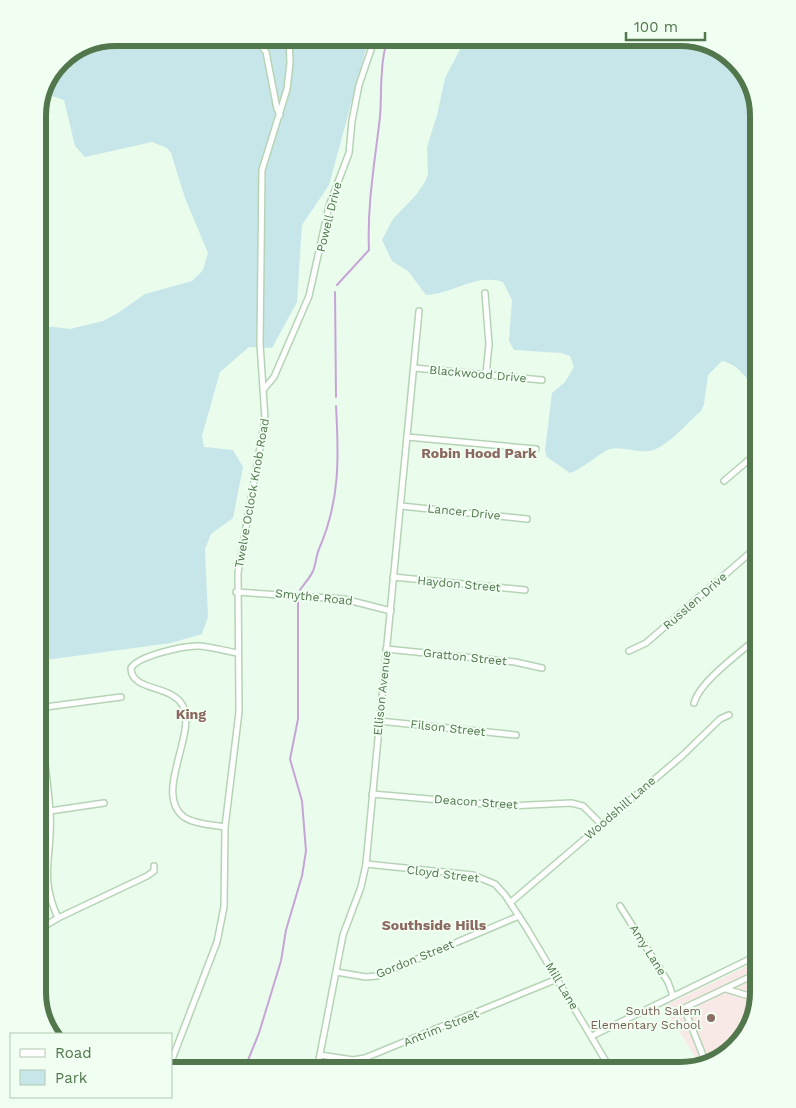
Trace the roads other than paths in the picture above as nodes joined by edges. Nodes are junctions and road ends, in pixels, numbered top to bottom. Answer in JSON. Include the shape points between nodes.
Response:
{"nodes":[{"id":1,"x":262,"y":46,"type":"edge"},
{"id":2,"x":289,"y":46,"type":"edge"},
{"id":3,"x":372,"y":46,"type":"edge"},
{"id":4,"x":280,"y":114,"type":"junction"},
{"id":5,"x":485,"y":293,"type":"dead end"},
{"id":6,"x":419,"y":311,"type":"dead end"},
{"id":7,"x":414,"y":368,"type":"junction"},
{"id":8,"x":486,"y":374,"type":"junction"},
{"id":9,"x":542,"y":380,"type":"dead end"},
{"id":10,"x":264,"y":389,"type":"junction"},
{"id":11,"x":407,"y":437,"type":"junction"},
{"id":12,"x":536,"y":449,"type":"dead end"},
{"id":13,"x":750,"y":459,"type":"edge"},
{"id":14,"x":724,"y":481,"type":"dead end"},
{"id":15,"x":401,"y":506,"type":"junction"},
{"id":16,"x":526,"y":518,"type":"dead end"},
{"id":17,"x":750,"y":553,"type":"edge"},
{"id":18,"x":393,"y":577,"type":"junction"},
{"id":19,"x":525,"y":590,"type":"dead end"},
{"id":20,"x":236,"y":592,"type":"junction"},
{"id":21,"x":391,"y":611,"type":"junction"},
{"id":22,"x":750,"y":644,"type":"edge"},
{"id":23,"x":386,"y":649,"type":"junction"},
{"id":24,"x":629,"y":651,"type":"dead end"},
{"id":25,"x":238,"y":653,"type":"junction"},
{"id":26,"x":542,"y":668,"type":"dead end"},
{"id":27,"x":122,"y":697,"type":"dead end"},
{"id":28,"x":694,"y":703,"type":"dead end"},
{"id":29,"x":46,"y":708,"type":"edge"},
{"id":30,"x":729,"y":715,"type":"dead end"},
{"id":31,"x":379,"y":721,"type":"junction"},
{"id":32,"x":516,"y":735,"type":"dead end"},
{"id":33,"x":46,"y":777,"type":"edge"},
{"id":34,"x":372,"y":794,"type":"junction"},
{"id":35,"x":104,"y":803,"type":"dead end"},
{"id":36,"x":50,"y":811,"type":"junction"},
{"id":37,"x":601,"y":824,"type":"junction"},
{"id":38,"x":225,"y":827,"type":"junction"},
{"id":39,"x":366,"y":864,"type":"junction"},
{"id":40,"x":154,"y":866,"type":"dead end"},
{"id":41,"x":511,"y":902,"type":"junction"},
{"id":42,"x":620,"y":906,"type":"dead end"},
{"id":43,"x":519,"y":916,"type":"junction"},
{"id":44,"x":58,"y":918,"type":"junction"},
{"id":45,"x":46,"y":925,"type":"edge"},
{"id":46,"x":750,"y":959,"type":"edge"},
{"id":47,"x":336,"y":972,"type":"junction"},
{"id":48,"x":750,"y":977,"type":"edge"},
{"id":49,"x":557,"y":979,"type":"junction"},
{"id":50,"x":726,"y":989,"type":"junction"},
{"id":51,"x":673,"y":996,"type":"junction"},
{"id":52,"x":750,"y":996,"type":"edge"},
{"id":53,"x":592,"y":1036,"type":"junction"},
{"id":54,"x":320,"y":1055,"type":"junction"},
{"id":55,"x":704,"y":1057,"type":"edge"},
{"id":56,"x":172,"y":1059,"type":"edge"},
{"id":57,"x":319,"y":1062,"type":"edge"},
{"id":58,"x":607,"y":1062,"type":"edge"}],
"edges":[{"from":1,"to":4,"type":"street","via":[[266,52]]},
{"from":2,"to":4,"type":"street","name":"Twelve Oclock Knob Road","via":[[289,74]]},
{"from":3,"to":10,"type":"street","name":"Powell Drive","via":[[359,85],[349,153],[330,206],[309,296],[274,377]]},
{"from":4,"to":10,"type":"street","name":"Twelve Oclock Knob Road","via":[[262,170],[260,344]]},
{"from":5,"to":8,"type":"street","via":[[489,344]]},
{"from":6,"to":7,"type":"street","name":"Ellison Avenue"},
{"from":7,"to":8,"type":"street","name":"Blackwood Drive"},
{"from":7,"to":11,"type":"street","name":"Ellison Avenue"},
{"from":8,"to":9,"type":"street","name":"Blackwood Drive"},
{"from":10,"to":20,"type":"street","name":"Twelve Oclock Knob Road","via":[[265,419],[240,552]]},
{"from":11,"to":12,"type":"street"},
{"from":11,"to":15,"type":"street","name":"Ellison Avenue"},
{"from":13,"to":14,"type":"street"},
{"from":15,"to":16,"type":"street","name":"Lancer Drive"},
{"from":15,"to":18,"type":"street","name":"Ellison Avenue"},
{"from":17,"to":24,"type":"street","name":"Russlen Drive","via":[[646,643]]},
{"from":18,"to":19,"type":"street","name":"Haydon Street"},
{"from":18,"to":21,"type":"street","name":"Ellison Avenue"},
{"from":20,"to":21,"type":"street","name":"Smythe Road","via":[[344,598]]},
{"from":20,"to":25,"type":"street","name":"Twelve Oclock Knob Road"},
{"from":21,"to":23,"type":"street","name":"Ellison Avenue"},
{"from":22,"to":28,"type":"street","via":[[696,694]]},
{"from":23,"to":26,"type":"street","name":"Gratton Street","via":[[515,662]]},
{"from":23,"to":31,"type":"street","name":"Ellison Avenue"},
{"from":25,"to":38,"type":"street","name":"Twelve Oclock Knob Road","via":[[238,725]]},
{"from":25,"to":38,"type":"street","via":[[191,646],[149,656],[130,668],[137,682],[171,694],[184,708],[186,721],[174,782],[180,813],[188,819]]},
{"from":27,"to":29,"type":"street"},
{"from":30,"to":37,"type":"street","name":"Woodshill Lane","via":[[720,719]]},
{"from":31,"to":32,"type":"street","name":"Filson Street"},
{"from":31,"to":34,"type":"street","name":"Ellison Avenue"},
{"from":33,"to":36,"type":"street"},
{"from":34,"to":37,"type":"street","name":"Deacon Street","via":[[508,806],[570,803],[583,806]]},
{"from":34,"to":39,"type":"street","name":"Ellison Avenue"},
{"from":35,"to":36,"type":"street"},
{"from":36,"to":44,"type":"street","via":[[46,878]]},
{"from":37,"to":41,"type":"street","name":"Woodshill Lane"},
{"from":38,"to":56,"type":"street","name":"Twelve Oclock Knob Road","via":[[225,891],[217,942]]},
{"from":39,"to":41,"type":"street","name":"Cloyd Street","via":[[473,875],[495,884]]},
{"from":39,"to":47,"type":"street","name":"Ellison Avenue","via":[[343,935]]},
{"from":40,"to":44,"type":"street","via":[[154,871],[148,876]]},
{"from":41,"to":43,"type":"street","name":"Mill Lane"},
{"from":42,"to":51,"type":"street","name":"Amy Lane","via":[[668,982]]},
{"from":43,"to":47,"type":"street","name":"Gordon Street","via":[[377,976]]},
{"from":43,"to":49,"type":"street","name":"Mill Lane"},
{"from":44,"to":45,"type":"street"},
{"from":46,"to":51,"type":"street"},
{"from":47,"to":54,"type":"street","name":"Ellison Avenue"},
{"from":48,"to":50,"type":"street"},
{"from":49,"to":53,"type":"street","name":"Mill Lane"},
{"from":49,"to":54,"type":"street","name":"Antrim Street","via":[[365,1058],[353,1060]]},
{"from":50,"to":52,"type":"street"},
{"from":50,"to":55,"type":"street","via":[[684,1008]]},
{"from":51,"to":53,"type":"street"},
{"from":53,"to":58,"type":"street","name":"Mill Lane"},
{"from":54,"to":57,"type":"street","name":"Ellison Avenue"}]}
